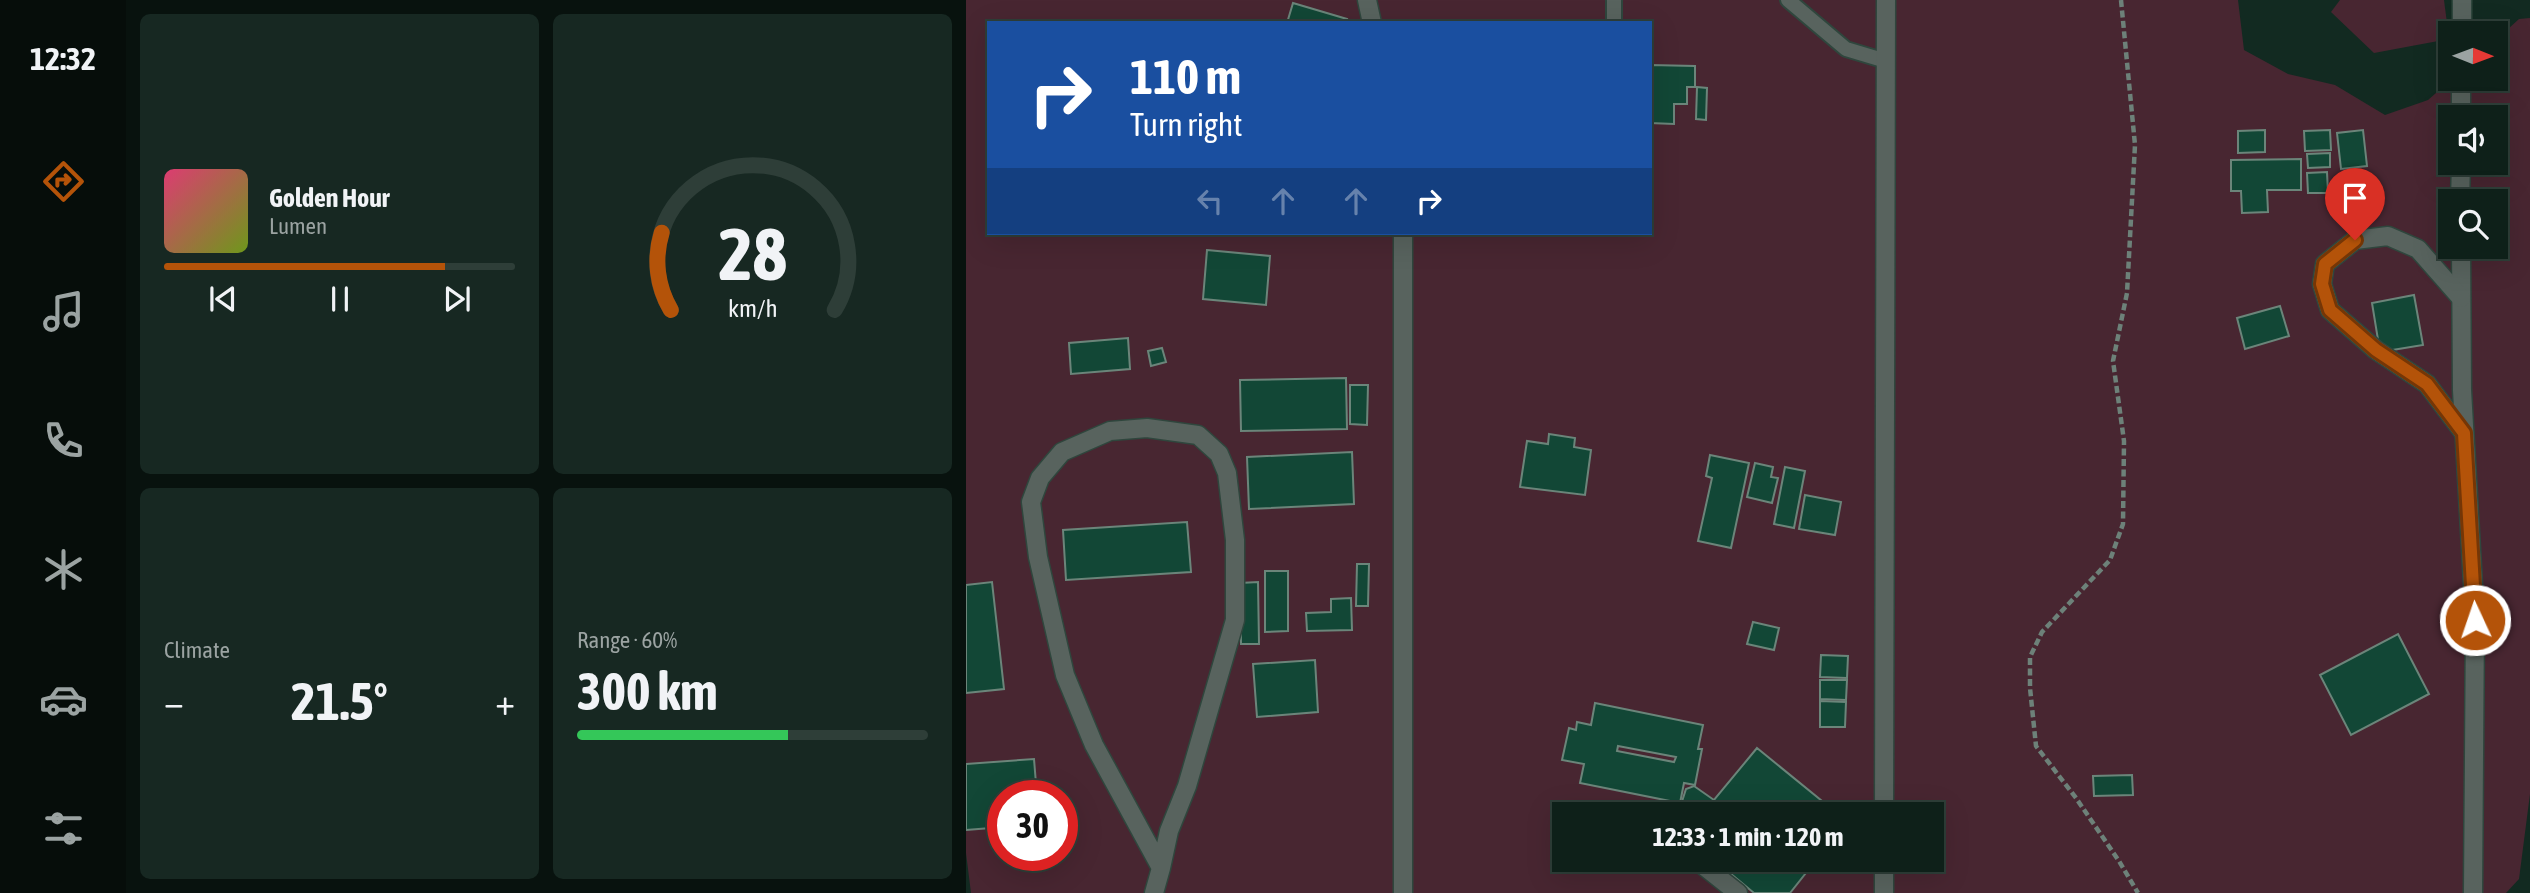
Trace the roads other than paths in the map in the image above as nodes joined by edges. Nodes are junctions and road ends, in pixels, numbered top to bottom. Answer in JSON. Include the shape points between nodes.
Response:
{"nodes":[{"id":1,"x":1367,"y":0,"type":"edge"},
{"id":2,"x":1614,"y":0,"type":"edge"},
{"id":3,"x":1788,"y":0,"type":"edge"},
{"id":4,"x":1886,"y":0,"type":"edge"},
{"id":5,"x":2462,"y":0,"type":"edge"},
{"id":6,"x":1372,"y":21,"type":"edge"},
{"id":7,"x":1614,"y":21,"type":"edge"},
{"id":8,"x":2462,"y":21,"type":"edge"},
{"id":9,"x":1886,"y":61,"type":"junction"},
{"id":10,"x":1403,"y":235,"type":"edge"},
{"id":11,"x":2460,"y":259,"type":"edge"},
{"id":12,"x":2461,"y":298,"type":"junction"},
{"id":13,"x":2464,"y":433,"type":"junction"},
{"id":14,"x":1884,"y":802,"type":"edge"},
{"id":15,"x":1161,"y":869,"type":"junction"},
{"id":16,"x":1711,"y":872,"type":"edge"},
{"id":17,"x":1884,"y":872,"type":"edge"},
{"id":18,"x":1154,"y":893,"type":"edge"},
{"id":19,"x":1403,"y":893,"type":"edge"},
{"id":20,"x":1738,"y":893,"type":"edge"},
{"id":21,"x":1884,"y":893,"type":"edge"},
{"id":22,"x":2473,"y":893,"type":"edge"}],
"edges":[{"from":1,"to":6,"type":"street"},
{"from":2,"to":7,"type":"lane"},
{"from":3,"to":9,"type":"lane","via":[[1846,49]]},
{"from":4,"to":9,"type":"street"},
{"from":5,"to":8,"type":"street"},
{"from":9,"to":14,"type":"street"},
{"from":10,"to":19,"type":"street"},
{"from":11,"to":12,"type":"street"},
{"from":12,"to":13,"type":"street"},
{"from":12,"to":13,"type":"street","via":[[2418,249],[2388,236],[2355,240],[2325,264],[2322,284],[2330,310],[2376,350],[2427,384]]},
{"from":13,"to":22,"type":"street","via":[[2475,620]]},
{"from":15,"to":15,"type":"street","via":[[1235,620],[1235,540],[1227,473],[1219,454],[1198,435],[1147,428],[1110,432],[1062,452],[1040,478],[1031,502],[1038,557],[1065,674],[1094,745]]},
{"from":15,"to":18,"type":"street"},
{"from":16,"to":20,"type":"street"},
{"from":17,"to":21,"type":"street"}]}
